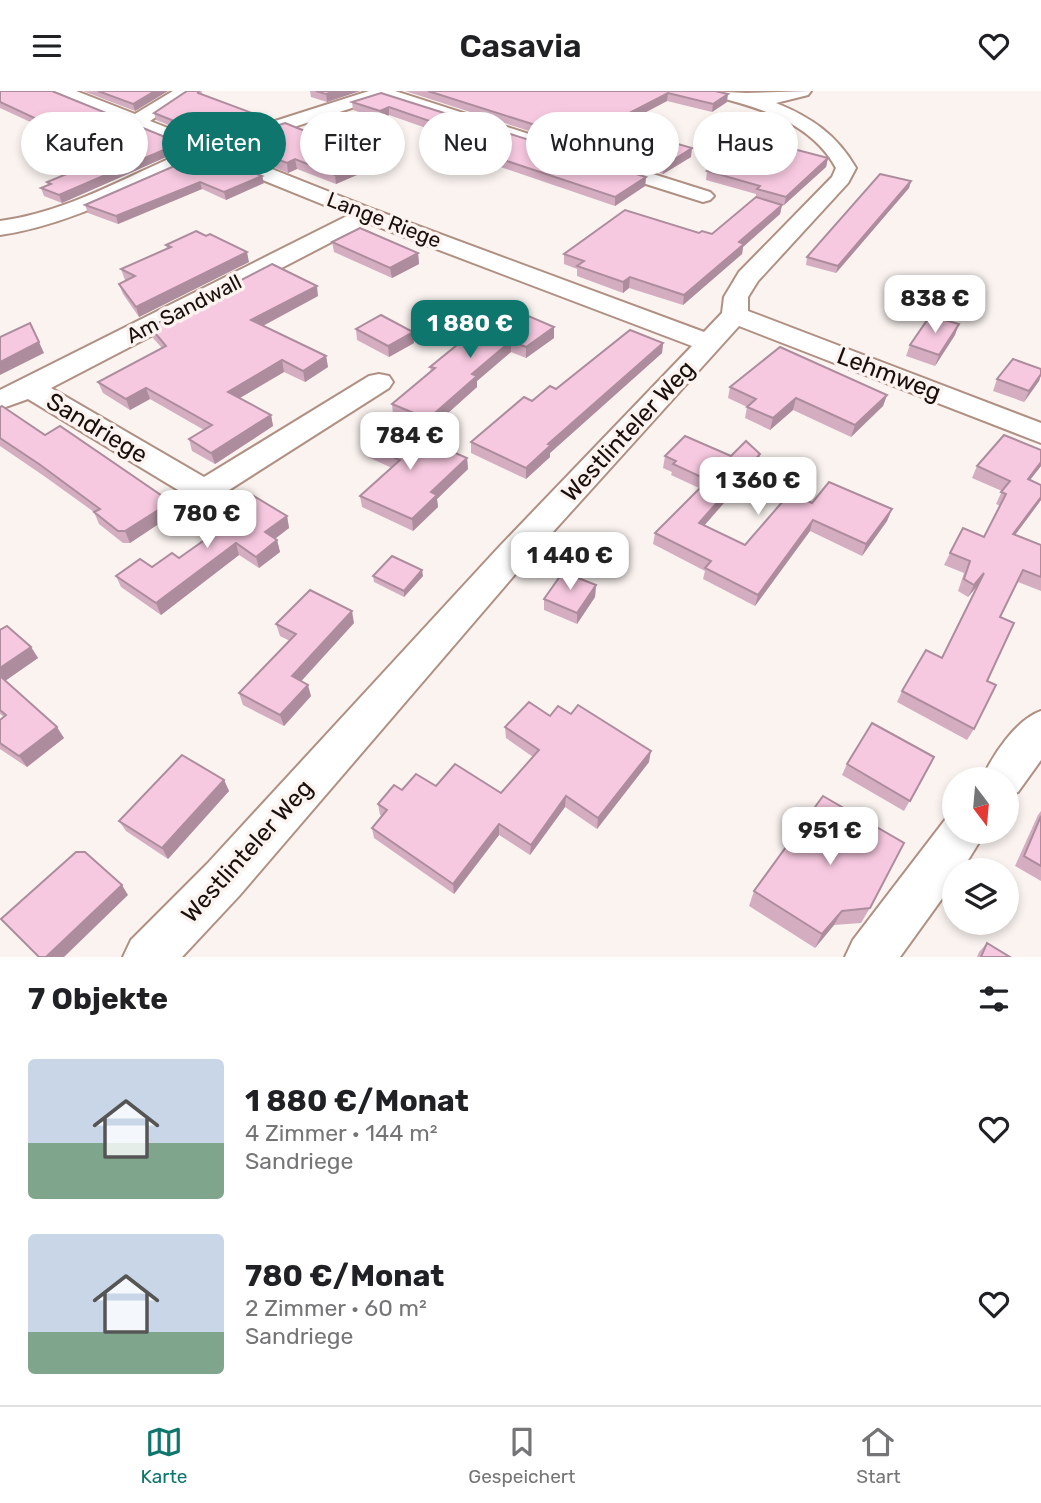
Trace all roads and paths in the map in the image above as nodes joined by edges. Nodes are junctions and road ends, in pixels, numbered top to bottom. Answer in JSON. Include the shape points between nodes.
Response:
{"nodes":[{"id":1,"x":61,"y":91,"type":"edge"},
{"id":2,"x":185,"y":91,"type":"edge"},
{"id":3,"x":716,"y":91,"type":"edge"},
{"id":4,"x":802,"y":91,"type":"edge"},
{"id":5,"x":383,"y":92,"type":"edge"},
{"id":6,"x":739,"y":97,"type":"junction"},
{"id":7,"x":111,"y":112,"type":"edge"},
{"id":8,"x":780,"y":112,"type":"edge"},
{"id":9,"x":797,"y":112,"type":"edge"},
{"id":10,"x":148,"y":114,"type":"edge"},
{"id":11,"x":798,"y":119,"type":"edge"},
{"id":12,"x":286,"y":124,"type":"edge"},
{"id":13,"x":526,"y":139,"type":"edge"},
{"id":14,"x":162,"y":170,"type":"edge"},
{"id":15,"x":271,"y":175,"type":"edge"},
{"id":16,"x":637,"y":175,"type":"edge"},
{"id":17,"x":703,"y":196,"type":"dead end"},
{"id":18,"x":367,"y":215,"type":"junction"},
{"id":19,"x":4,"y":231,"type":"edge"},
{"id":20,"x":735,"y":315,"type":"junction"},
{"id":21,"x":709,"y":343,"type":"junction"},
{"id":22,"x":379,"y":382,"type":"dead end"},
{"id":23,"x":30,"y":388,"type":"junction"},
{"id":24,"x":0,"y":400,"type":"edge"},
{"id":25,"x":1041,"y":434,"type":"edge"},
{"id":26,"x":1041,"y":728,"type":"edge"},
{"id":27,"x":1012,"y":767,"type":"edge"},
{"id":28,"x":954,"y":844,"type":"edge"},
{"id":29,"x":148,"y":957,"type":"edge"},
{"id":30,"x":870,"y":957,"type":"edge"}],
"edges":[{"from":1,"to":7,"type":"street","name":"Lange Riege"},
{"from":2,"to":10,"type":"street"},
{"from":3,"to":6,"type":"street"},
{"from":4,"to":6,"type":"street","via":[[777,98]]},
{"from":4,"to":9,"type":"street"},
{"from":5,"to":12,"type":"street"},
{"from":5,"to":13,"type":"street"},
{"from":6,"to":8,"type":"street","name":"Westlinteler Weg"},
{"from":11,"to":20,"type":"street","name":"Westlinteler Weg","via":[[842,157],[846,168],[841,179],[748,277],[736,297]]},
{"from":14,"to":19,"type":"street","via":[[67,211]]},
{"from":15,"to":18,"type":"street","name":"Lange Riege"},
{"from":16,"to":17,"type":"street"},
{"from":18,"to":21,"type":"street","name":"Lange Riege"},
{"from":18,"to":23,"type":"street","name":"Am Sandwall"},
{"from":20,"to":21,"type":"street","name":"Westlinteler Weg"},
{"from":20,"to":25,"type":"street","name":"Lehmweg"},
{"from":21,"to":29,"type":"street","name":"Westlinteler Weg"},
{"from":22,"to":23,"type":"street","name":"Sandriege","via":[[204,491]]},
{"from":23,"to":24,"type":"street","name":"Am Sandwall"},
{"from":26,"to":27,"type":"street"},
{"from":28,"to":30,"type":"street"}]}
